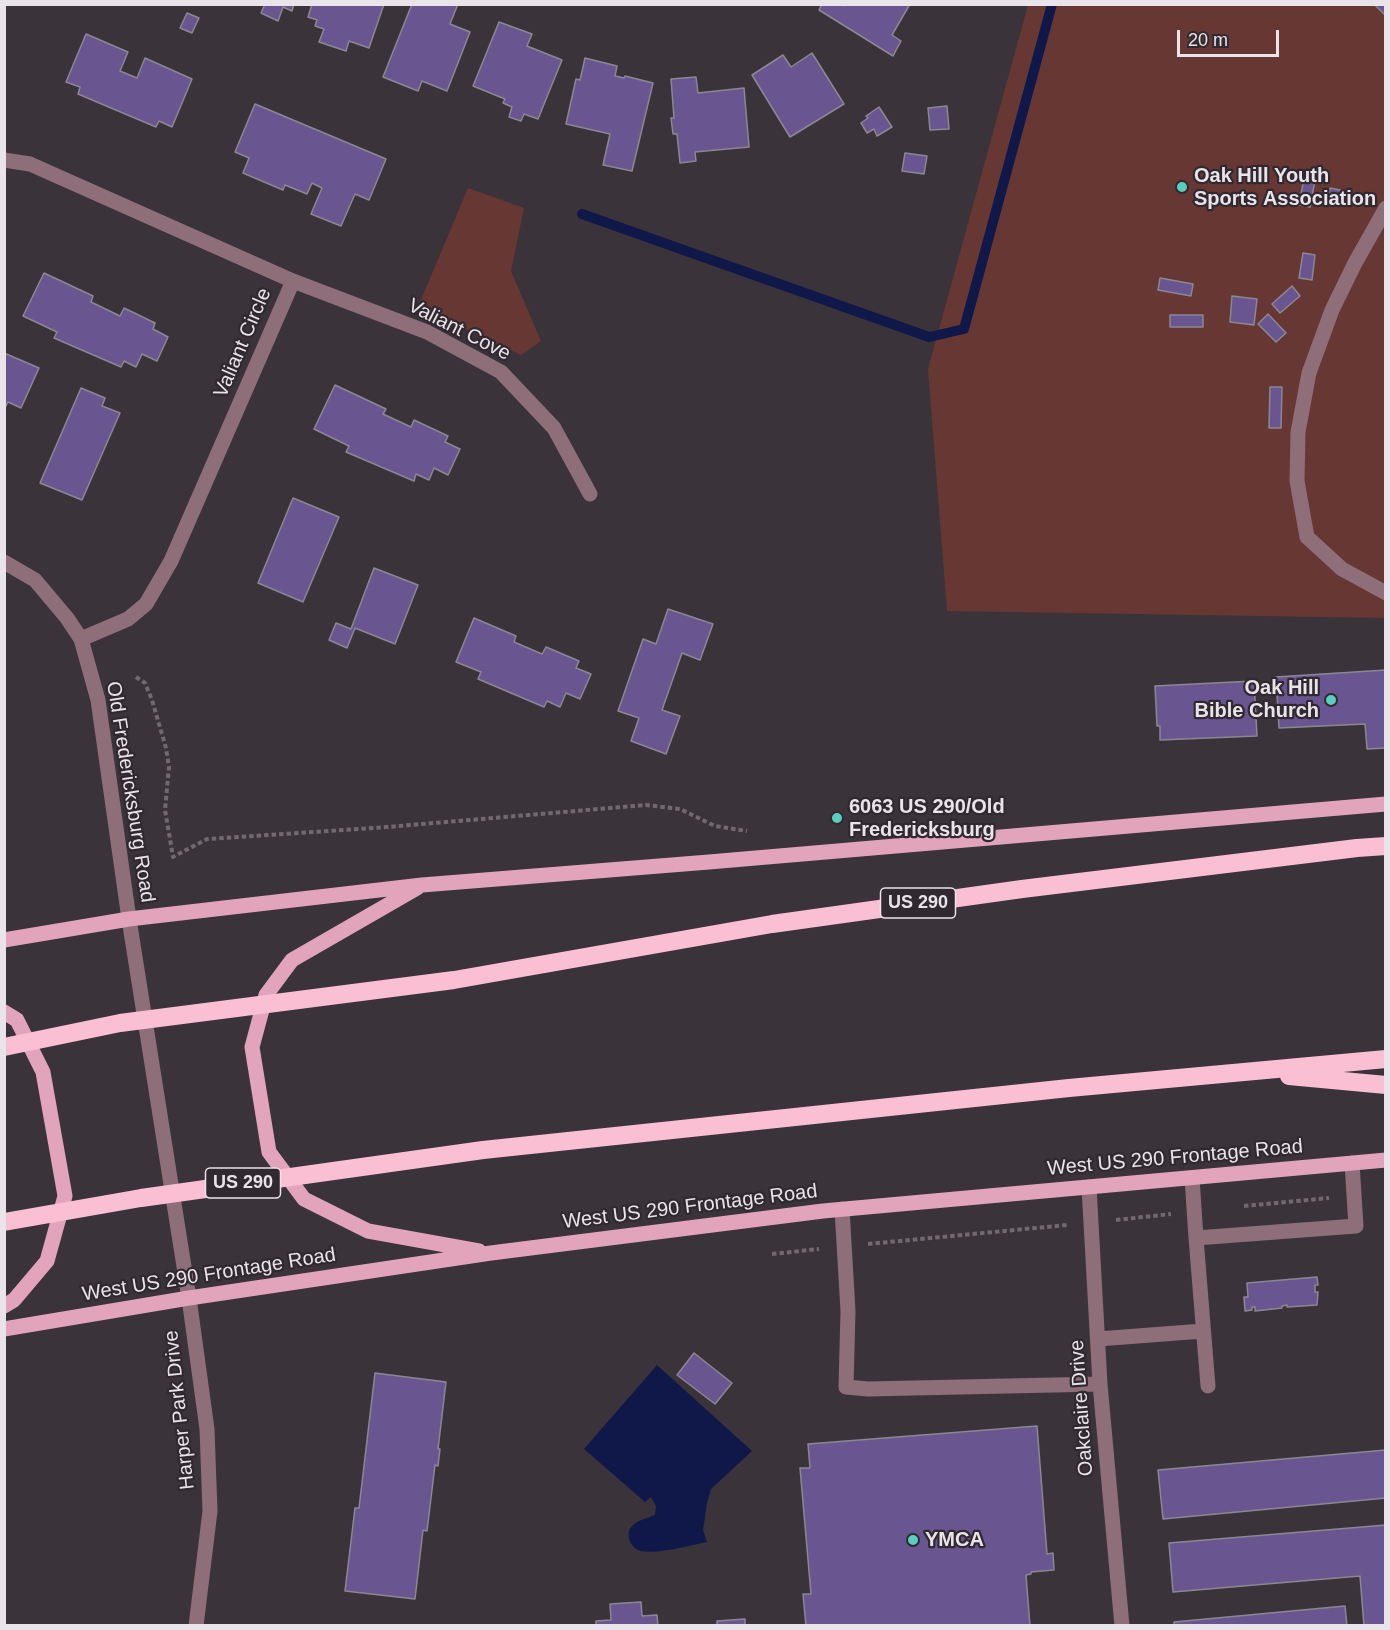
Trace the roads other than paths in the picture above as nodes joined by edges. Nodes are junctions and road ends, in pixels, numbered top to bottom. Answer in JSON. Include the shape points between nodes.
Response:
{"nodes":[{"id":1,"x":4,"y":160,"type":"edge"},
{"id":2,"x":1386,"y":208,"type":"edge"},
{"id":3,"x":293,"y":281,"type":"junction"},
{"id":4,"x":590,"y":494,"type":"dead end"},
{"id":5,"x":4,"y":562,"type":"edge"},
{"id":6,"x":1386,"y":593,"type":"edge"},
{"id":7,"x":81,"y":639,"type":"junction"},
{"id":8,"x":1386,"y":804,"type":"edge"},
{"id":9,"x":1386,"y":846,"type":"edge"},
{"id":10,"x":422,"y":885,"type":"junction"},
{"id":11,"x":129,"y":919,"type":"junction"},
{"id":12,"x":4,"y":940,"type":"edge"},
{"id":13,"x":4,"y":1012,"type":"edge"},
{"id":14,"x":4,"y":1047,"type":"edge"},
{"id":15,"x":1386,"y":1059,"type":"edge"},
{"id":16,"x":1246,"y":1072,"type":"junction"},
{"id":17,"x":1386,"y":1085,"type":"edge"},
{"id":18,"x":1386,"y":1160,"type":"edge"},
{"id":19,"x":1352,"y":1163,"type":"junction"},
{"id":20,"x":1192,"y":1178,"type":"junction"},
{"id":21,"x":1089,"y":1186,"type":"junction"},
{"id":22,"x":842,"y":1209,"type":"junction"},
{"id":23,"x":4,"y":1222,"type":"edge"},
{"id":24,"x":1196,"y":1238,"type":"junction"},
{"id":25,"x":492,"y":1253,"type":"junction"},
{"id":26,"x":189,"y":1298,"type":"junction"},
{"id":27,"x":4,"y":1306,"type":"edge"},
{"id":28,"x":4,"y":1329,"type":"edge"},
{"id":29,"x":1203,"y":1331,"type":"junction"},
{"id":30,"x":1098,"y":1339,"type":"junction"},
{"id":31,"x":1100,"y":1384,"type":"junction"},
{"id":32,"x":1208,"y":1386,"type":"dead end"},
{"id":33,"x":196,"y":1626,"type":"edge"},
{"id":34,"x":1122,"y":1626,"type":"edge"}],
"edges":[{"from":1,"to":3,"type":"street","name":"Valiant Circle","via":[[30,164]]},
{"from":2,"to":6,"type":"street","via":[[1332,310],[1309,373],[1298,432],[1297,481],[1307,537],[1342,569]]},
{"from":3,"to":4,"type":"street","name":"Valiant Cove","via":[[427,332],[501,372],[554,428]]},
{"from":3,"to":7,"type":"street","name":"Valiant Circle","via":[[171,561],[146,604],[128,619]]},
{"from":5,"to":7,"type":"street","name":"Old Fredericksburg Road","via":[[35,580]]},
{"from":7,"to":11,"type":"street","name":"Old Fredericksburg Road","via":[[98,700]]},
{"from":8,"to":10,"type":"main road"},
{"from":9,"to":14,"type":"highway","number":"US 290","via":[[1034,887],[783,922],[454,980],[120,1023]]},
{"from":10,"to":11,"type":"main road"},
{"from":10,"to":25,"type":"main road","via":[[292,960],[266,995],[252,1047],[269,1152],[303,1199],[368,1231]]},
{"from":11,"to":12,"type":"main road"},
{"from":11,"to":26,"type":"street","name":"Old Fredericksburg Road"},
{"from":13,"to":27,"type":"main road","via":[[16,1020],[43,1072],[65,1196],[47,1261],[14,1300]]},
{"from":15,"to":16,"type":"highway","number":"US 290"},
{"from":16,"to":17,"type":"highway"},
{"from":16,"to":23,"type":"highway","number":"US 290","via":[[483,1150],[141,1198]]},
{"from":18,"to":19,"type":"main road","name":"West US 290 Frontage Road"},
{"from":19,"to":20,"type":"main road","name":"West US 290 Frontage Road"},
{"from":19,"to":24,"type":"street","via":[[1356,1226]]},
{"from":20,"to":21,"type":"main road","name":"West US 290 Frontage Road"},
{"from":20,"to":24,"type":"street"},
{"from":21,"to":22,"type":"main road","name":"West US 290 Frontage Road"},
{"from":21,"to":30,"type":"street","name":"Oakclaire Drive"},
{"from":22,"to":25,"type":"main road","name":"West US 290 Frontage Road"},
{"from":22,"to":31,"type":"street","via":[[848,1311],[846,1387]]},
{"from":24,"to":29,"type":"street"},
{"from":25,"to":26,"type":"main road","name":"West US 290 Frontage Road"},
{"from":26,"to":28,"type":"main road","name":"West US 290 Frontage Road"},
{"from":26,"to":33,"type":"street","name":"Harper Park Drive","via":[[207,1429],[210,1511]]},
{"from":29,"to":30,"type":"street"},
{"from":29,"to":32,"type":"street"},
{"from":30,"to":31,"type":"street","name":"Oakclaire Drive"},
{"from":31,"to":34,"type":"street","name":"Oakclaire Drive"}]}
